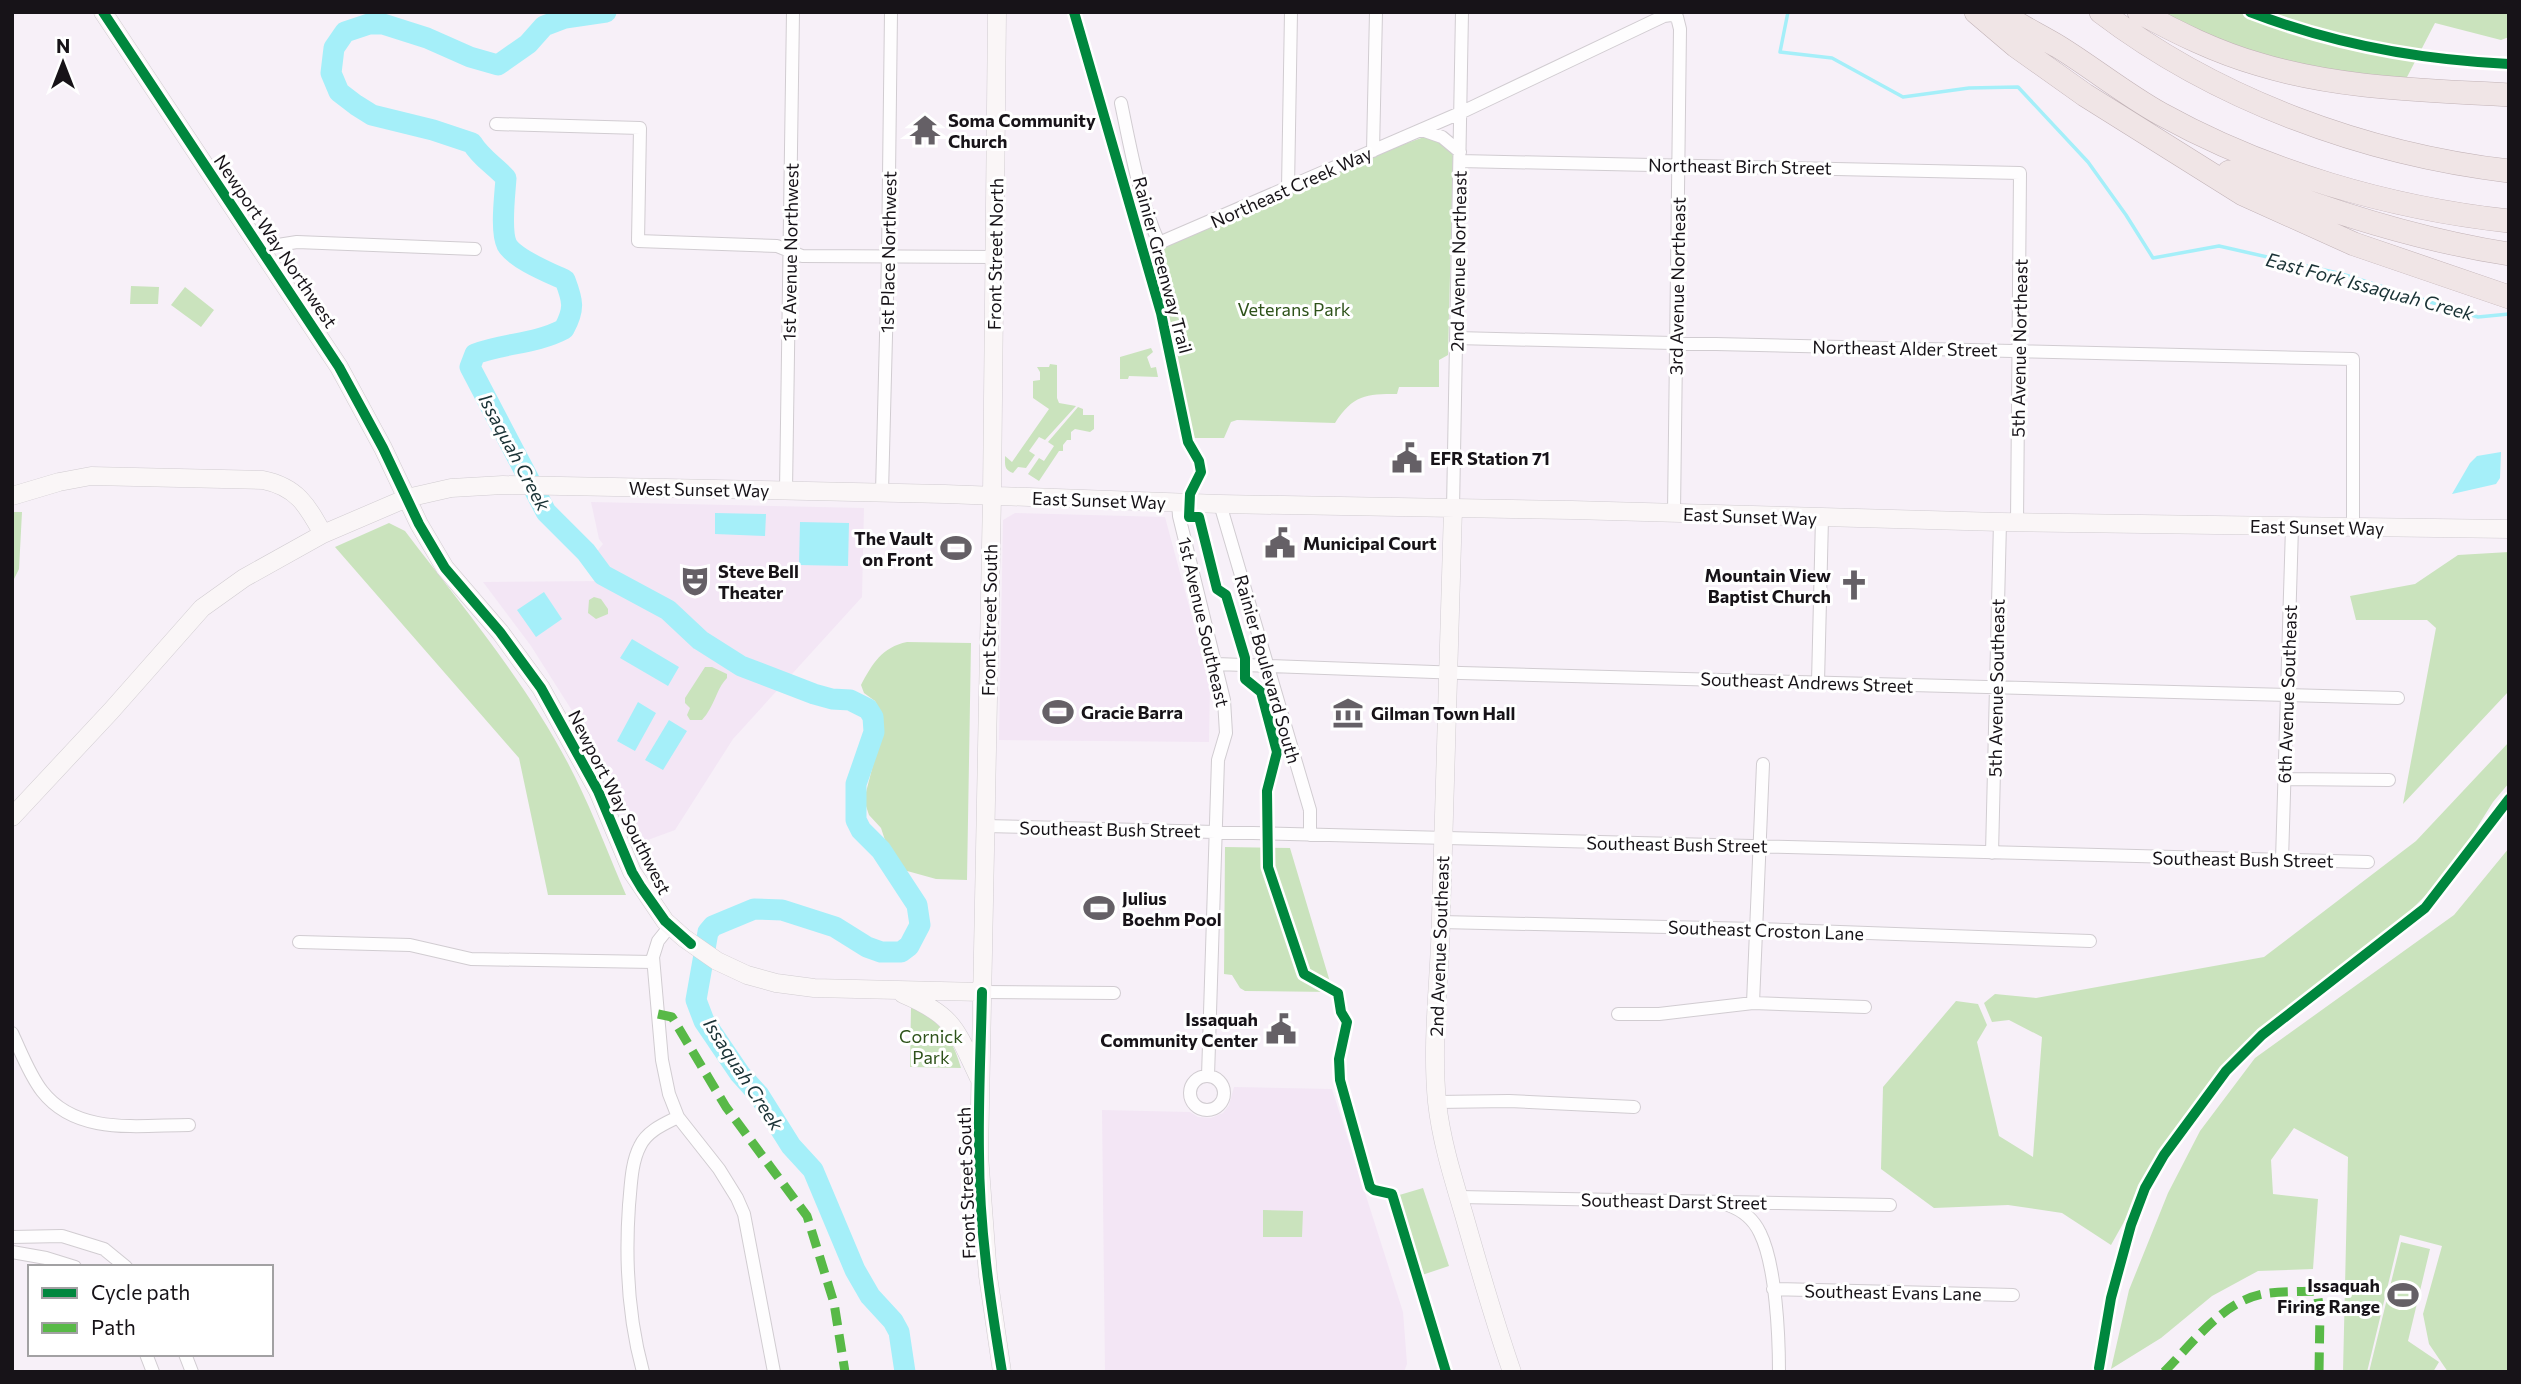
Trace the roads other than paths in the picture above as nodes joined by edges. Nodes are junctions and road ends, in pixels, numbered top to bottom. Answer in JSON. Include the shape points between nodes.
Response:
{"nodes":[{"id":1,"x":103,"y":12,"type":"edge"},
{"id":2,"x":793,"y":12,"type":"edge"},
{"id":3,"x":891,"y":12,"type":"edge"},
{"id":4,"x":997,"y":12,"type":"edge"},
{"id":5,"x":1291,"y":12,"type":"edge"},
{"id":6,"x":1376,"y":12,"type":"edge"},
{"id":7,"x":1462,"y":12,"type":"edge"},
{"id":8,"x":1976,"y":12,"type":"edge"},
{"id":9,"x":1999,"y":12,"type":"edge"},
{"id":10,"x":2022,"y":12,"type":"edge"},
{"id":11,"x":2101,"y":12,"type":"edge"},
{"id":12,"x":2139,"y":12,"type":"edge"},
{"id":13,"x":2153,"y":12,"type":"edge"},
{"id":14,"x":1677,"y":17,"type":"joint"},
{"id":15,"x":2060,"y":47,"type":"junction"},
{"id":16,"x":2509,"y":85,"type":"edge"},
{"id":17,"x":2509,"y":95,"type":"edge"},
{"id":18,"x":1121,"y":103,"type":"dead end"},
{"id":19,"x":1460,"y":113,"type":"junction"},
{"id":20,"x":496,"y":124,"type":"dead end"},
{"id":21,"x":1422,"y":130,"type":"junction"},
{"id":22,"x":2165,"y":145,"type":"junction"},
{"id":23,"x":1373,"y":151,"type":"junction"},
{"id":24,"x":1460,"y":156,"type":"junction"},
{"id":25,"x":1679,"y":165,"type":"junction"},
{"id":26,"x":2509,"y":171,"type":"edge"},
{"id":27,"x":2020,"y":173,"type":"joint"},
{"id":28,"x":1288,"y":187,"type":"junction"},
{"id":29,"x":2509,"y":221,"type":"edge"},
{"id":30,"x":259,"y":248,"type":"junction"},
{"id":31,"x":475,"y":249,"type":"dead end"},
{"id":32,"x":790,"y":251,"type":"junction"},
{"id":33,"x":2509,"y":254,"type":"edge"},
{"id":34,"x":995,"y":257,"type":"junction"},
{"id":35,"x":888,"y":258,"type":"junction"},
{"id":36,"x":2509,"y":297,"type":"edge"},
{"id":37,"x":1456,"y":338,"type":"junction"},
{"id":38,"x":1676,"y":344,"type":"junction"},
{"id":39,"x":2019,"y":351,"type":"junction"},
{"id":40,"x":786,"y":491,"type":"junction"},
{"id":41,"x":882,"y":492,"type":"junction"},
{"id":42,"x":12,"y":496,"type":"edge"},
{"id":43,"x":992,"y":496,"type":"junction"},
{"id":44,"x":407,"y":498,"type":"junction"},
{"id":45,"x":1178,"y":502,"type":"junction"},
{"id":46,"x":1220,"y":504,"type":"junction"},
{"id":47,"x":1453,"y":509,"type":"junction"},
{"id":48,"x":1674,"y":513,"type":"junction"},
{"id":49,"x":1822,"y":518,"type":"junction"},
{"id":50,"x":2008,"y":523,"type":"junction"},
{"id":51,"x":2292,"y":527,"type":"junction"},
{"id":52,"x":2353,"y":528,"type":"junction"},
{"id":53,"x":2509,"y":529,"type":"edge"},
{"id":54,"x":323,"y":534,"type":"junction"},
{"id":55,"x":1216,"y":664,"type":"junction"},
{"id":56,"x":1267,"y":667,"type":"junction"},
{"id":57,"x":1448,"y":673,"type":"junction"},
{"id":58,"x":1818,"y":682,"type":"junction"},
{"id":59,"x":1995,"y":688,"type":"junction"},
{"id":60,"x":2287,"y":695,"type":"junction"},
{"id":61,"x":2398,"y":698,"type":"dead end"},
{"id":62,"x":1763,"y":764,"type":"dead end"},
{"id":63,"x":2285,"y":779,"type":"junction"},
{"id":64,"x":2389,"y":780,"type":"dead end"},
{"id":65,"x":12,"y":817,"type":"edge"},
{"id":66,"x":985,"y":826,"type":"junction"},
{"id":67,"x":1216,"y":831,"type":"junction"},
{"id":68,"x":1310,"y":835,"type":"junction"},
{"id":69,"x":1443,"y":838,"type":"junction"},
{"id":70,"x":1758,"y":846,"type":"junction"},
{"id":71,"x":1992,"y":853,"type":"junction"},
{"id":72,"x":2282,"y":860,"type":"junction"},
{"id":73,"x":2368,"y":862,"type":"dead end"},
{"id":74,"x":1441,"y":922,"type":"junction"},
{"id":75,"x":670,"y":926,"type":"junction"},
{"id":76,"x":1756,"y":929,"type":"junction"},
{"id":77,"x":2091,"y":941,"type":"dead end"},
{"id":78,"x":299,"y":942,"type":"dead end"},
{"id":79,"x":653,"y":962,"type":"junction"},
{"id":80,"x":893,"y":990,"type":"junction"},
{"id":81,"x":982,"y":992,"type":"junction"},
{"id":82,"x":1114,"y":993,"type":"dead end"},
{"id":83,"x":1753,"y":1003,"type":"junction"},
{"id":84,"x":1865,"y":1007,"type":"dead end"},
{"id":85,"x":1618,"y":1014,"type":"dead end"},
{"id":86,"x":12,"y":1033,"type":"edge"},
{"id":87,"x":1208,"y":1076,"type":"dead end"},
{"id":88,"x":980,"y":1082,"type":"junction"},
{"id":89,"x":1437,"y":1102,"type":"junction"},
{"id":90,"x":1634,"y":1107,"type":"dead end"},
{"id":91,"x":678,"y":1117,"type":"junction"},
{"id":92,"x":189,"y":1125,"type":"dead end"},
{"id":93,"x":1459,"y":1197,"type":"junction"},
{"id":94,"x":1714,"y":1202,"type":"junction"},
{"id":95,"x":1890,"y":1205,"type":"dead end"},
{"id":96,"x":12,"y":1237,"type":"edge"},
{"id":97,"x":12,"y":1252,"type":"edge"},
{"id":98,"x":69,"y":1265,"type":"edge"},
{"id":99,"x":124,"y":1265,"type":"edge"},
{"id":100,"x":1773,"y":1289,"type":"junction"},
{"id":101,"x":2013,"y":1295,"type":"dead end"},
{"id":102,"x":643,"y":1372,"type":"edge"},
{"id":103,"x":774,"y":1372,"type":"edge"},
{"id":104,"x":1002,"y":1372,"type":"edge"},
{"id":105,"x":1512,"y":1372,"type":"edge"},
{"id":106,"x":1779,"y":1372,"type":"edge"}],
"edges":[{"from":1,"to":30,"type":"street","name":"Newport Way Northwest"},
{"from":2,"to":32,"type":"street","name":"1st Avenue Northwest"},
{"from":3,"to":35,"type":"street","name":"1st Place Northwest"},
{"from":4,"to":34,"type":"street","name":"Front Street North"},
{"from":5,"to":28,"type":"street"},
{"from":6,"to":23,"type":"street"},
{"from":7,"to":19,"type":"street","name":"2nd Avenue Northeast"},
{"from":8,"to":22,"type":"highway","via":[[2085,95]]},
{"from":9,"to":15,"type":"highway"},
{"from":10,"to":15,"type":"highway"},
{"from":11,"to":26,"type":"highway","via":[[2144,42],[2235,92],[2326,129],[2424,156]]},
{"from":12,"to":17,"type":"highway","via":[[2229,54],[2309,77],[2388,88]]},
{"from":13,"to":16,"type":"highway","via":[[2232,46],[2303,66],[2370,76]]},
{"from":14,"to":19,"type":"street","name":"Northeast Creek Way","via":[[1664,16]]},
{"from":14,"to":25,"type":"street","name":"3rd Avenue Northeast","via":[[1681,29]]},
{"from":15,"to":29,"type":"highway","via":[[2162,114],[2280,167],[2378,197]]},
{"from":18,"to":28,"type":"street","name":"Northeast Creek Way","via":[[1139,188],[1159,243]]},
{"from":19,"to":21,"type":"street","name":"Northeast Creek Way"},
{"from":19,"to":24,"type":"street","name":"2nd Avenue Northeast"},
{"from":20,"to":32,"type":"street","via":[[640,128],[638,241],[777,246]]},
{"from":21,"to":23,"type":"street","name":"Northeast Creek Way"},
{"from":21,"to":24,"type":"street","via":[[1442,137]]},
{"from":22,"to":33,"type":"highway","via":[[2293,197],[2445,242]]},
{"from":22,"to":36,"type":"highway","via":[[2243,194],[2329,234]]},
{"from":23,"to":28,"type":"street","name":"Northeast Creek Way"},
{"from":24,"to":25,"type":"street","name":"Northeast Birch Street"},
{"from":24,"to":37,"type":"street","name":"2nd Avenue Northeast"},
{"from":25,"to":27,"type":"street","name":"Northeast Birch Street"},
{"from":25,"to":38,"type":"street","name":"3rd Avenue Northeast"},
{"from":27,"to":39,"type":"street","name":"5th Avenue Northeast"},
{"from":30,"to":31,"type":"street","via":[[297,242]]},
{"from":30,"to":44,"type":"street","name":"Newport Way Northwest","via":[[352,389]]},
{"from":32,"to":35,"type":"street","via":[[802,256]]},
{"from":32,"to":40,"type":"street","name":"1st Avenue Northwest"},
{"from":34,"to":35,"type":"street"},
{"from":34,"to":43,"type":"street","name":"Front Street North"},
{"from":35,"to":41,"type":"street","name":"1st Place Northwest"},
{"from":37,"to":38,"type":"street","name":"Northeast Alder Street"},
{"from":37,"to":47,"type":"street","name":"2nd Avenue Northeast"},
{"from":38,"to":39,"type":"street","name":"Northeast Alder Street"},
{"from":38,"to":48,"type":"street","name":"3rd Avenue Northeast"},
{"from":39,"to":50,"type":"street","name":"5th Avenue Northeast"},
{"from":39,"to":52,"type":"street","name":"Northeast Alder Street","via":[[2353,359]]},
{"from":40,"to":41,"type":"street","name":"West Sunset Way"},
{"from":40,"to":44,"type":"street","name":"West Sunset Way","via":[[516,485],[469,486]]},
{"from":41,"to":43,"type":"street","name":"West Sunset Way"},
{"from":42,"to":54,"type":"street","via":[[91,476],[263,480],[298,495]]},
{"from":43,"to":45,"type":"street","name":"East Sunset Way"},
{"from":43,"to":66,"type":"street","name":"Front Street South"},
{"from":44,"to":54,"type":"street","name":"West Sunset Way"},
{"from":44,"to":75,"type":"street","name":"Newport Way Southwest","via":[[446,568],[541,688],[598,791],[632,872]]},
{"from":45,"to":46,"type":"street","name":"East Sunset Way"},
{"from":45,"to":55,"type":"street","name":"1st Avenue Southeast"},
{"from":46,"to":47,"type":"street","name":"East Sunset Way"},
{"from":46,"to":56,"type":"street","name":"Rainier Boulevard South"},
{"from":47,"to":48,"type":"street","name":"East Sunset Way"},
{"from":47,"to":57,"type":"street","name":"2nd Avenue Southeast"},
{"from":48,"to":49,"type":"street","name":"East Sunset Way"},
{"from":49,"to":50,"type":"street","name":"East Sunset Way"},
{"from":49,"to":58,"type":"street"},
{"from":50,"to":51,"type":"street","name":"East Sunset Way"},
{"from":50,"to":59,"type":"street","name":"5th Avenue Southeast"},
{"from":51,"to":52,"type":"street","name":"East Sunset Way"},
{"from":51,"to":60,"type":"street","name":"6th Avenue Southeast"},
{"from":52,"to":53,"type":"street","name":"East Sunset Way"},
{"from":54,"to":65,"type":"street","name":"West Sunset Way","via":[[244,578],[202,608]]},
{"from":55,"to":56,"type":"street","name":"Southeast Andrews Street"},
{"from":55,"to":67,"type":"street","name":"1st Avenue Southeast","via":[[1226,720],[1218,753]]},
{"from":56,"to":57,"type":"street","name":"Southeast Andrews Street"},
{"from":56,"to":68,"type":"street","name":"Rainier Boulevard South","via":[[1310,810]]},
{"from":57,"to":58,"type":"street","name":"Southeast Andrews Street"},
{"from":57,"to":69,"type":"street","name":"2nd Avenue Southeast"},
{"from":58,"to":59,"type":"street","name":"Southeast Andrews Street"},
{"from":59,"to":60,"type":"street","name":"Southeast Andrews Street"},
{"from":59,"to":71,"type":"street","name":"5th Avenue Southeast"},
{"from":60,"to":61,"type":"street","name":"Southeast Andrews Street"},
{"from":60,"to":63,"type":"street","name":"6th Avenue Southeast"},
{"from":62,"to":70,"type":"street"},
{"from":63,"to":64,"type":"street"},
{"from":63,"to":72,"type":"street","name":"6th Avenue Southeast"},
{"from":66,"to":67,"type":"street","name":"Southeast Bush Street"},
{"from":66,"to":81,"type":"street","name":"Front Street South"},
{"from":67,"to":68,"type":"street","name":"Southeast Bush Street"},
{"from":67,"to":87,"type":"street","name":"1st Avenue Southeast"},
{"from":68,"to":69,"type":"street","name":"Southeast Bush Street"},
{"from":69,"to":70,"type":"street","name":"Southeast Bush Street"},
{"from":69,"to":74,"type":"street","name":"2nd Avenue Southeast"},
{"from":70,"to":71,"type":"street","name":"Southeast Bush Street"},
{"from":70,"to":76,"type":"street"},
{"from":71,"to":72,"type":"street","name":"Southeast Bush Street"},
{"from":72,"to":73,"type":"street","name":"Southeast Bush Street"},
{"from":74,"to":76,"type":"street","name":"Southeast Croston Lane"},
{"from":74,"to":89,"type":"street","name":"2nd Avenue Southeast"},
{"from":75,"to":79,"type":"street","via":[[656,946]]},
{"from":75,"to":80,"type":"street","name":"Newport Way Southwest","via":[[717,961],[747,975],[807,988]]},
{"from":76,"to":77,"type":"street","name":"Southeast Croston Lane"},
{"from":76,"to":83,"type":"street"},
{"from":78,"to":79,"type":"street","via":[[410,945],[471,958]]},
{"from":79,"to":91,"type":"street","via":[[665,1077]]},
{"from":80,"to":81,"type":"street","name":"Newport Way Southwest"},
{"from":80,"to":88,"type":"street","via":[[947,1019]]},
{"from":81,"to":82,"type":"street"},
{"from":81,"to":88,"type":"street","name":"Front Street South"},
{"from":83,"to":84,"type":"street"},
{"from":83,"to":85,"type":"street"},
{"from":86,"to":92,"type":"street","via":[[39,1086],[69,1114],[98,1124]]},
{"from":88,"to":104,"type":"street","name":"Front Street South","via":[[980,1190]]},
{"from":89,"to":90,"type":"street"},
{"from":89,"to":93,"type":"street","name":"2nd Avenue Southeast"},
{"from":91,"to":102,"type":"street","via":[[640,1146],[631,1186],[626,1276]]},
{"from":91,"to":103,"type":"street","via":[[729,1184],[744,1214]]},
{"from":93,"to":94,"type":"street","name":"Southeast Darst Street"},
{"from":93,"to":105,"type":"street","name":"2nd Avenue Southeast"},
{"from":94,"to":95,"type":"street","name":"Southeast Darst Street"},
{"from":94,"to":100,"type":"street","via":[[1737,1209],[1757,1228]]},
{"from":96,"to":99,"type":"street","via":[[62,1236],[104,1249]]},
{"from":97,"to":98,"type":"street"},
{"from":100,"to":101,"type":"street","name":"Southeast Evans Lane"},
{"from":100,"to":106,"type":"street"}]}
